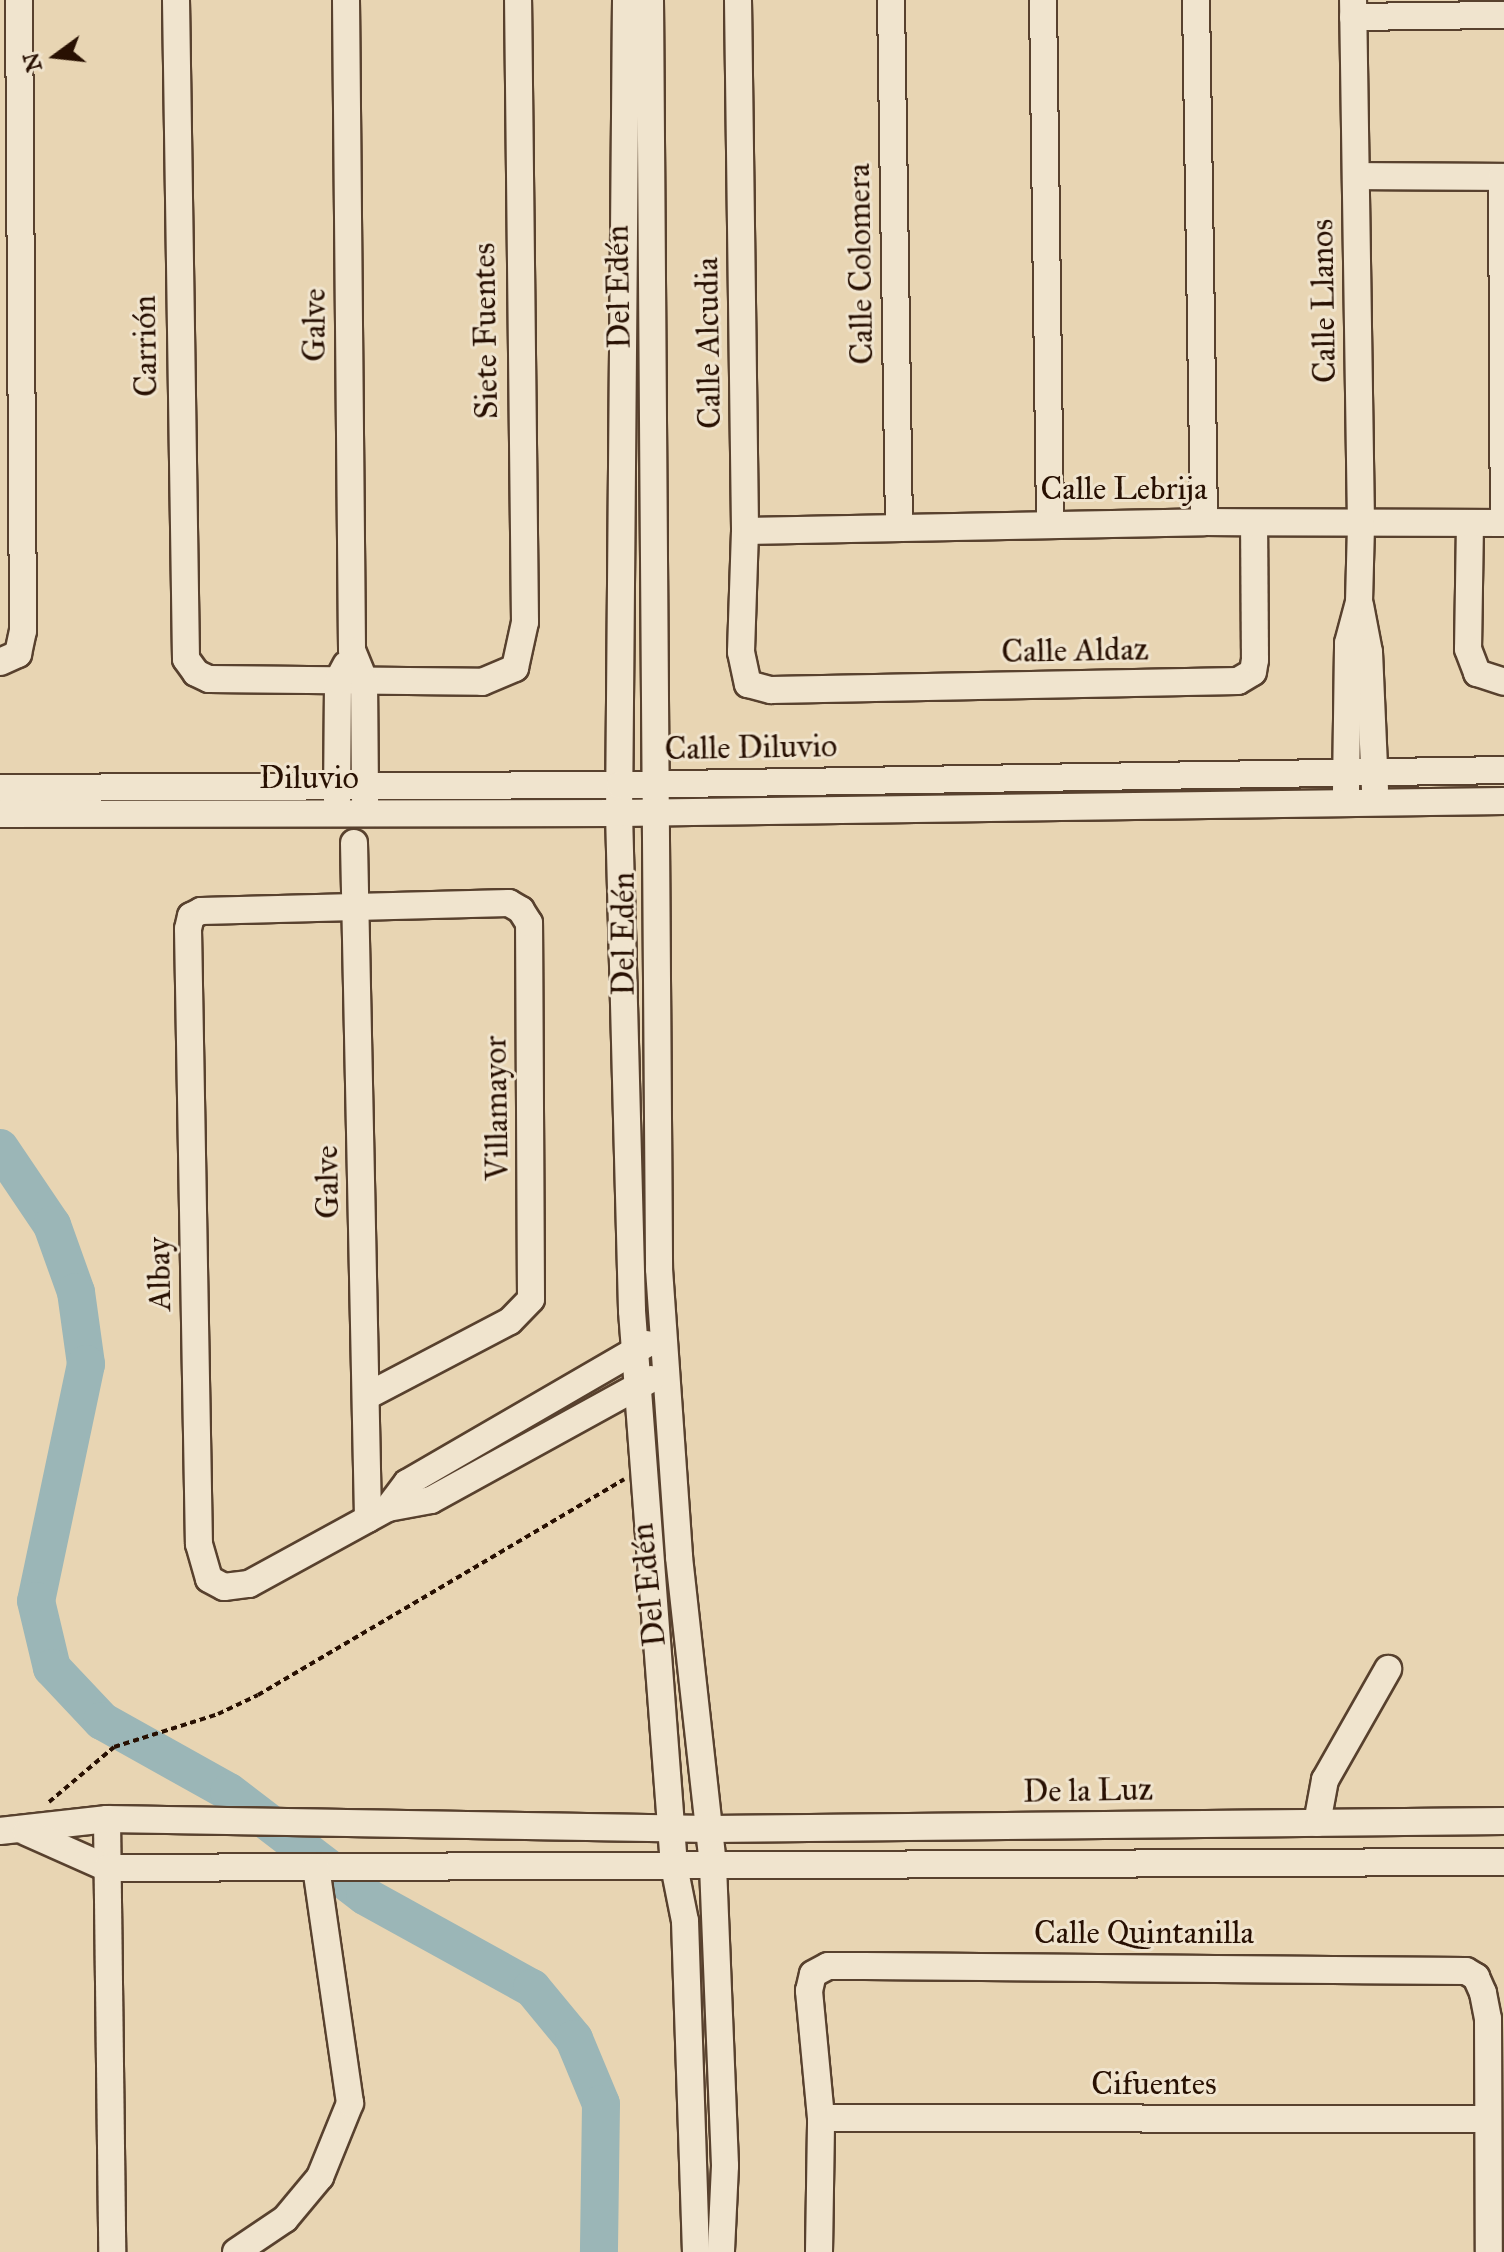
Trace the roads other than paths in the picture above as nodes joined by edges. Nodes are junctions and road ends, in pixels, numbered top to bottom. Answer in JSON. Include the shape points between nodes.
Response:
{"nodes":[{"id":1,"x":19,"y":0,"type":"edge"},
{"id":2,"x":176,"y":0,"type":"edge"},
{"id":3,"x":346,"y":0,"type":"edge"},
{"id":4,"x":518,"y":0,"type":"edge"},
{"id":5,"x":626,"y":0,"type":"edge"},
{"id":6,"x":650,"y":0,"type":"edge"},
{"id":7,"x":738,"y":0,"type":"edge"},
{"id":8,"x":891,"y":0,"type":"edge"},
{"id":9,"x":1043,"y":0,"type":"edge"},
{"id":10,"x":1196,"y":0,"type":"edge"},
{"id":11,"x":1353,"y":8,"type":"edge"},
{"id":12,"x":1504,"y":15,"type":"edge"},
{"id":13,"x":10,"y":57,"type":"edge"},
{"id":14,"x":1356,"y":176,"type":"junction"},
{"id":15,"x":1503,"y":177,"type":"edge"},
{"id":16,"x":10,"y":208,"type":"edge"},
{"id":17,"x":11,"y":361,"type":"edge"},
{"id":18,"x":1504,"y":510,"type":"edge"},
{"id":19,"x":1204,"y":522,"type":"junction"},
{"id":20,"x":1254,"y":523,"type":"junction"},
{"id":21,"x":1470,"y":523,"type":"junction"},
{"id":22,"x":1504,"y":523,"type":"edge"},
{"id":23,"x":1050,"y":524,"type":"junction"},
{"id":24,"x":1361,"y":524,"type":"junction"},
{"id":25,"x":899,"y":526,"type":"junction"},
{"id":26,"x":745,"y":531,"type":"junction"},
{"id":27,"x":1359,"y":602,"type":"junction"},
{"id":28,"x":0,"y":662,"type":"edge"},
{"id":29,"x":351,"y":680,"type":"junction"},
{"id":30,"x":1504,"y":682,"type":"edge"},
{"id":31,"x":748,"y":684,"type":"joint"},
{"id":32,"x":1504,"y":770,"type":"edge"},
{"id":33,"x":1375,"y":772,"type":"junction"},
{"id":34,"x":1347,"y":773,"type":"junction"},
{"id":35,"x":659,"y":783,"type":"junction"},
{"id":36,"x":337,"y":785,"type":"junction"},
{"id":37,"x":365,"y":785,"type":"junction"},
{"id":38,"x":620,"y":785,"type":"junction"},
{"id":39,"x":0,"y":788,"type":"edge"},
{"id":40,"x":1504,"y":801,"type":"edge"},
{"id":41,"x":1345,"y":804,"type":"junction"},
{"id":42,"x":1375,"y":804,"type":"junction"},
{"id":43,"x":658,"y":811,"type":"junction"},
{"id":44,"x":337,"y":812,"type":"junction"},
{"id":45,"x":364,"y":812,"type":"junction"},
{"id":46,"x":619,"y":813,"type":"junction"},
{"id":47,"x":0,"y":814,"type":"edge"},
{"id":48,"x":354,"y":843,"type":"dead end"},
{"id":49,"x":348,"y":907,"type":"junction"},
{"id":50,"x":664,"y":1334,"type":"junction"},
{"id":51,"x":636,"y":1350,"type":"junction"},
{"id":52,"x":665,"y":1371,"type":"junction"},
{"id":53,"x":638,"y":1387,"type":"junction"},
{"id":54,"x":367,"y":1396,"type":"junction"},
{"id":55,"x":378,"y":1513,"type":"junction"},
{"id":56,"x":1388,"y":1669,"type":"dead end"},
{"id":57,"x":107,"y":1819,"type":"junction"},
{"id":58,"x":1504,"y":1821,"type":"edge"},
{"id":59,"x":1317,"y":1823,"type":"junction"},
{"id":60,"x":673,"y":1829,"type":"junction"},
{"id":61,"x":710,"y":1829,"type":"junction"},
{"id":62,"x":13,"y":1832,"type":"edge"},
{"id":63,"x":1504,"y":1862,"type":"edge"},
{"id":64,"x":674,"y":1866,"type":"junction"},
{"id":65,"x":713,"y":1866,"type":"junction"},
{"id":66,"x":316,"y":1867,"type":"junction"},
{"id":67,"x":107,"y":1868,"type":"junction"},
{"id":68,"x":821,"y":2118,"type":"junction"},
{"id":69,"x":1487,"y":2119,"type":"junction"},
{"id":70,"x":112,"y":2252,"type":"edge"},
{"id":71,"x":236,"y":2252,"type":"edge"},
{"id":72,"x":696,"y":2252,"type":"edge"},
{"id":73,"x":721,"y":2252,"type":"edge"},
{"id":74,"x":819,"y":2252,"type":"edge"},
{"id":75,"x":1489,"y":2252,"type":"edge"}],
"edges":[{"from":1,"to":13,"type":"street"},
{"from":2,"to":29,"type":"street","name":"Carrión","via":[[183,648],[190,667],[209,679]]},
{"from":3,"to":29,"type":"street","name":"Galve"},
{"from":4,"to":29,"type":"street","name":"Siete Fuentes","via":[[521,660],[506,675],[482,682]]},
{"from":5,"to":38,"type":"street","name":"Del Edén"},
{"from":6,"to":35,"type":"street","name":"Del Edén"},
{"from":7,"to":26,"type":"street","name":"Calle Alcudia"},
{"from":8,"to":25,"type":"street","name":"Calle Colomera"},
{"from":9,"to":23,"type":"street"},
{"from":10,"to":19,"type":"street"},
{"from":11,"to":12,"type":"street"},
{"from":11,"to":14,"type":"street","name":"Calle Llanos"},
{"from":13,"to":16,"type":"street"},
{"from":14,"to":15,"type":"street"},
{"from":14,"to":24,"type":"street","name":"Calle Llanos"},
{"from":15,"to":18,"type":"street"},
{"from":16,"to":17,"type":"street"},
{"from":17,"to":28,"type":"street","via":[[23,631],[18,654]]},
{"from":19,"to":20,"type":"street","name":"Calle Lebrija"},
{"from":19,"to":23,"type":"street","name":"Calle Lebrija"},
{"from":20,"to":24,"type":"street","name":"Calle Lebrija"},
{"from":20,"to":31,"type":"street","name":"Calle Aldaz","via":[[1255,660],[1253,672],[1238,681],[771,690]]},
{"from":21,"to":22,"type":"street","name":"Calle Lebrija"},
{"from":21,"to":24,"type":"street","name":"Calle Lebrija"},
{"from":21,"to":30,"type":"street","via":[[1471,663],[1488,680]]},
{"from":23,"to":25,"type":"street","name":"Calle Lebrija"},
{"from":24,"to":27,"type":"street","name":"Calle Llanos"},
{"from":25,"to":26,"type":"street","name":"Calle Lebrija"},
{"from":26,"to":31,"type":"street","name":"Calle Alcudia","via":[[741,652]]},
{"from":27,"to":33,"type":"street","via":[[1369,652]]},
{"from":27,"to":34,"type":"street","via":[[1348,643]]},
{"from":29,"to":36,"type":"street"},
{"from":29,"to":37,"type":"street"},
{"from":32,"to":33,"type":"street","name":"Calle Diluvio"},
{"from":33,"to":34,"type":"street","name":"Calle Diluvio"},
{"from":33,"to":42,"type":"street"},
{"from":34,"to":35,"type":"street","name":"Calle Diluvio"},
{"from":34,"to":41,"type":"street"},
{"from":35,"to":38,"type":"street","name":"Calle Diluvio"},
{"from":35,"to":43,"type":"street","name":"Del Edén"},
{"from":36,"to":37,"type":"street","name":"Calle Diluvio"},
{"from":36,"to":39,"type":"street","name":"Calle Diluvio"},
{"from":36,"to":44,"type":"street"},
{"from":37,"to":38,"type":"street","name":"Calle Diluvio"},
{"from":37,"to":45,"type":"street"},
{"from":38,"to":46,"type":"street","name":"Del Edén"},
{"from":40,"to":42,"type":"street","name":"Diluvio"},
{"from":41,"to":42,"type":"street","name":"Diluvio"},
{"from":41,"to":43,"type":"street","name":"Diluvio"},
{"from":43,"to":46,"type":"street","name":"Diluvio"},
{"from":43,"to":50,"type":"street","name":"Del Edén"},
{"from":44,"to":45,"type":"street","name":"Diluvio"},
{"from":44,"to":47,"type":"street","name":"Diluvio"},
{"from":45,"to":46,"type":"street","name":"Diluvio"},
{"from":46,"to":51,"type":"street","name":"Del Edén"},
{"from":48,"to":49,"type":"street","name":"Galve"},
{"from":49,"to":54,"type":"street","name":"Galve"},
{"from":49,"to":54,"type":"street","name":"Villamayor","via":[[509,903],[529,923],[531,1299],[510,1321]]},
{"from":49,"to":55,"type":"street","name":"Albay","via":[[201,911],[191,916],[188,929],[203,1565],[216,1585],[249,1584]]},
{"from":50,"to":51,"type":"street","name":"Albay"},
{"from":50,"to":52,"type":"street","name":"Del Edén"},
{"from":51,"to":53,"type":"street","name":"Del Edén"},
{"from":51,"to":55,"type":"street","name":"Albay","via":[[407,1483]]},
{"from":52,"to":53,"type":"street","name":"Albay"},
{"from":52,"to":61,"type":"street","name":"Del Edén","via":[[679,1557]]},
{"from":53,"to":55,"type":"street","name":"Albay","via":[[431,1500]]},
{"from":53,"to":60,"type":"street","name":"Del Edén"},
{"from":54,"to":55,"type":"street","name":"Galve"},
{"from":56,"to":59,"type":"street","via":[[1325,1780]]},
{"from":57,"to":60,"type":"street","name":"De la Luz"},
{"from":57,"to":62,"type":"street","name":"De la Luz"},
{"from":57,"to":67,"type":"street"},
{"from":58,"to":59,"type":"street","name":"De la Luz"},
{"from":59,"to":61,"type":"street","name":"De la Luz"},
{"from":60,"to":61,"type":"street","name":"De la Luz"},
{"from":60,"to":64,"type":"street","name":"Del Edén"},
{"from":61,"to":65,"type":"street","name":"Del Edén"},
{"from":62,"to":67,"type":"street"},
{"from":63,"to":65,"type":"street"},
{"from":64,"to":65,"type":"street"},
{"from":64,"to":66,"type":"street"},
{"from":64,"to":72,"type":"street","name":"Del Edén","via":[[685,1921]]},
{"from":65,"to":73,"type":"street","name":"Del Edén","via":[[725,2166]]},
{"from":66,"to":67,"type":"street"},
{"from":66,"to":71,"type":"street","via":[[350,2103],[320,2177],[285,2219]]},
{"from":67,"to":70,"type":"street"},
{"from":68,"to":69,"type":"street","name":"Cifuentes"},
{"from":68,"to":69,"type":"street","name":"Calle Quintanilla","via":[[809,1991],[813,1974],[840,1966],[1452,1969],[1476,1977],[1488,2019]]},
{"from":68,"to":74,"type":"street"},
{"from":69,"to":75,"type":"street"}]}
